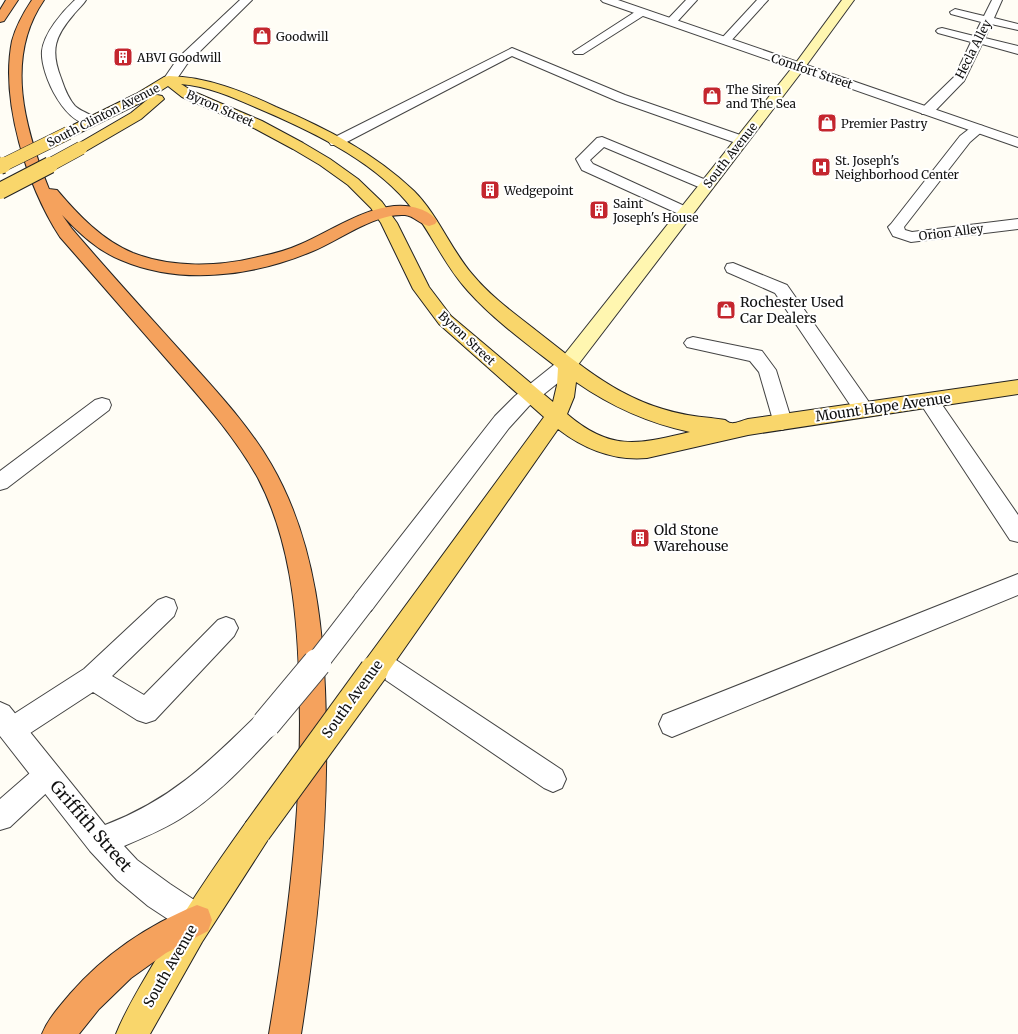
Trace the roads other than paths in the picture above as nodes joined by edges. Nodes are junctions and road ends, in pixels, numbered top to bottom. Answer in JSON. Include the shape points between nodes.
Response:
{"nodes":[{"id":1,"x":5,"y":0,"type":"edge"},
{"id":2,"x":12,"y":0,"type":"edge"},
{"id":3,"x":38,"y":0,"type":"edge"},
{"id":4,"x":81,"y":0,"type":"edge"},
{"id":5,"x":246,"y":0,"type":"edge"},
{"id":6,"x":607,"y":0,"type":"edge"},
{"id":7,"x":692,"y":0,"type":"edge"},
{"id":8,"x":763,"y":0,"type":"edge"},
{"id":9,"x":848,"y":0,"type":"edge"},
{"id":10,"x":997,"y":0,"type":"edge"},
{"id":11,"x":0,"y":5,"type":"edge"},
{"id":12,"x":642,"y":12,"type":"junction"},
{"id":13,"x":955,"y":12,"type":"dead end"},
{"id":14,"x":0,"y":18,"type":"edge"},
{"id":15,"x":988,"y":20,"type":"junction"},
{"id":16,"x":671,"y":22,"type":"junction"},
{"id":17,"x":1018,"y":27,"type":"edge"},
{"id":18,"x":942,"y":31,"type":"dead end"},
{"id":19,"x":978,"y":40,"type":"junction"},
{"id":20,"x":725,"y":41,"type":"junction"},
{"id":21,"x":1018,"y":50,"type":"edge"},
{"id":22,"x":579,"y":52,"type":"dead end"},
{"id":23,"x":799,"y":67,"type":"junction"},
{"id":24,"x":169,"y":80,"type":"junction"},
{"id":25,"x":927,"y":111,"type":"junction"},
{"id":26,"x":91,"y":122,"type":"junction"},
{"id":27,"x":978,"y":129,"type":"junction"},
{"id":28,"x":741,"y":140,"type":"junction"},
{"id":29,"x":336,"y":142,"type":"junction"},
{"id":30,"x":1018,"y":143,"type":"edge"},
{"id":31,"x":0,"y":166,"type":"edge"},
{"id":32,"x":33,"y":166,"type":"junction"},
{"id":33,"x":706,"y":186,"type":"junction"},
{"id":34,"x":0,"y":191,"type":"edge"},
{"id":35,"x":686,"y":212,"type":"junction"},
{"id":36,"x":383,"y":213,"type":"junction"},
{"id":37,"x":429,"y":221,"type":"junction"},
{"id":38,"x":1018,"y":224,"type":"edge"},
{"id":39,"x":733,"y":268,"type":"dead end"},
{"id":40,"x":693,"y":343,"type":"dead end"},
{"id":41,"x":566,"y":365,"type":"junction"},
{"id":42,"x":1018,"y":387,"type":"edge"},
{"id":43,"x":530,"y":394,"type":"junction"},
{"id":44,"x":929,"y":401,"type":"junction"},
{"id":45,"x":102,"y":405,"type":"dead end"},
{"id":46,"x":864,"y":410,"type":"junction"},
{"id":47,"x":556,"y":416,"type":"junction"},
{"id":48,"x":782,"y":422,"type":"junction"},
{"id":49,"x":748,"y":427,"type":"junction"},
{"id":50,"x":0,"y":482,"type":"edge"},
{"id":51,"x":1018,"y":533,"type":"edge"},
{"id":52,"x":1018,"y":584,"type":"edge"},
{"id":53,"x":166,"y":608,"type":"dead end"},
{"id":54,"x":226,"y":628,"type":"dead end"},
{"id":55,"x":376,"y":666,"type":"junction"},
{"id":56,"x":93,"y":678,"type":"junction"},
{"id":57,"x":6,"y":722,"type":"edge"},
{"id":58,"x":672,"y":724,"type":"dead end"},
{"id":59,"x":47,"y":775,"type":"junction"},
{"id":60,"x":553,"y":780,"type":"dead end"},
{"id":61,"x":0,"y":817,"type":"edge"},
{"id":62,"x":100,"y":841,"type":"junction"},
{"id":63,"x":197,"y":920,"type":"junction"},
{"id":64,"x":58,"y":1034,"type":"edge"},
{"id":65,"x":132,"y":1034,"type":"edge"},
{"id":66,"x":284,"y":1034,"type":"edge"}],
"edges":[{"from":1,"to":11,"type":"highway"},
{"from":2,"to":14,"type":"highway"},
{"from":3,"to":32,"type":"highway","via":[[21,33],[15,60],[19,113]]},
{"from":4,"to":26,"type":"lane","via":[[63,19],[49,48],[48,58],[69,108]]},
{"from":5,"to":24,"type":"street","name":"South Clinton Avenue","via":[[182,61]]},
{"from":6,"to":12,"type":"street","name":"Comfort Street"},
{"from":7,"to":16,"type":"lane"},
{"from":8,"to":20,"type":"lane"},
{"from":9,"to":23,"type":"main road","name":"South Avenue"},
{"from":10,"to":15,"type":"lane","name":"Hecla Alley"},
{"from":12,"to":16,"type":"street","name":"Comfort Street"},
{"from":12,"to":22,"type":"lane"},
{"from":13,"to":15,"type":"lane"},
{"from":15,"to":17,"type":"lane"},
{"from":15,"to":19,"type":"lane","name":"Hecla Alley"},
{"from":16,"to":20,"type":"street","name":"Comfort Street"},
{"from":18,"to":19,"type":"lane"},
{"from":19,"to":21,"type":"lane"},
{"from":19,"to":25,"type":"lane","name":"Hecla Alley","via":[[960,78]]},
{"from":20,"to":23,"type":"street","name":"Comfort Street"},
{"from":23,"to":25,"type":"street","name":"Comfort Street"},
{"from":23,"to":28,"type":"main road","name":"South Avenue"},
{"from":24,"to":26,"type":"main road","name":"South Clinton Avenue"},
{"from":24,"to":29,"type":"main road","name":"Byron Street","via":[[193,81],[214,86],[287,116]]},
{"from":24,"to":34,"type":"main road","bridge":true,"via":[[162,94],[145,110]]},
{"from":24,"to":36,"type":"main road","name":"Byron Street","via":[[187,94],[270,130],[318,158],[353,182]]},
{"from":25,"to":27,"type":"street","name":"Comfort Street"},
{"from":26,"to":31,"type":"main road","name":"South Clinton Avenue","bridge":true},
{"from":27,"to":30,"type":"street","name":"Comfort Street"},
{"from":27,"to":38,"type":"lane","name":"Orion Alley","via":[[965,139],[896,227],[898,233],[911,237]]},
{"from":28,"to":29,"type":"lane","via":[[620,98],[512,52]]},
{"from":28,"to":33,"type":"main road","name":"South Avenue"},
{"from":29,"to":37,"type":"main road","name":"Byron Street","via":[[392,180],[411,197]]},
{"from":32,"to":36,"type":"highway","via":[[52,194],[96,238],[114,250],[136,259],[170,268],[218,269],[267,261],[306,248]]},
{"from":32,"to":66,"type":"highway","via":[[45,201],[66,233],[235,425],[254,452],[280,505],[290,537],[308,624],[313,737],[312,808],[304,910]]},
{"from":33,"to":35,"type":"main road","name":"South Avenue"},
{"from":33,"to":35,"type":"lane","via":[[602,141],[583,159],[587,167]]},
{"from":35,"to":41,"type":"main road","name":"South Avenue"},
{"from":36,"to":37,"type":"highway","via":[[409,211]]},
{"from":36,"to":43,"type":"main road","name":"Byron Street","via":[[395,232],[422,289],[437,311],[454,329]]},
{"from":37,"to":41,"type":"main road","name":"Byron Street","via":[[457,268],[482,296]]},
{"from":39,"to":46,"type":"lane","via":[[781,289]]},
{"from":40,"to":48,"type":"lane","via":[[756,356],[767,370]]},
{"from":41,"to":43,"type":"street","name":"South Avenue"},
{"from":41,"to":47,"type":"main road","name":"South Avenue","via":[[565,398]]},
{"from":41,"to":49,"type":"main road","name":"Mount Hope Avenue","via":[[610,396],[639,410],[702,426]]},
{"from":42,"to":44,"type":"main road","name":"Mount Hope Avenue"},
{"from":43,"to":47,"type":"main road","name":"Byron Street"},
{"from":43,"to":62,"type":"street","name":"South Avenue","bridge":true,"via":[[502,422],[304,679],[266,724],[228,760],[170,808]]},
{"from":44,"to":46,"type":"main road","name":"Mount Hope Avenue"},
{"from":44,"to":51,"type":"lane"},
{"from":45,"to":50,"type":"lane"},
{"from":46,"to":48,"type":"main road","name":"Mount Hope Avenue"},
{"from":47,"to":49,"type":"main road","name":"Mount Hope Avenue","via":[[598,444],[635,451]]},
{"from":47,"to":55,"type":"main road","name":"South Avenue"},
{"from":48,"to":49,"type":"main road","name":"Mount Hope Avenue"},
{"from":52,"to":58,"type":"lane"},
{"from":53,"to":56,"type":"lane"},
{"from":54,"to":56,"type":"lane","via":[[146,711]]},
{"from":55,"to":60,"type":"lane"},
{"from":55,"to":63,"type":"main road","name":"South Avenue","bridge":true,"via":[[256,832]]},
{"from":56,"to":57,"type":"lane"},
{"from":57,"to":59,"type":"street","name":"Griffith Street"},
{"from":59,"to":61,"type":"lane"},
{"from":59,"to":62,"type":"street","name":"Griffith Street"},
{"from":62,"to":63,"type":"street","name":"Griffith Street","via":[[127,870]]},
{"from":63,"to":64,"type":"highway","via":[[170,932],[130,958],[88,996]]},
{"from":63,"to":65,"type":"main road","name":"South Avenue"}]}
